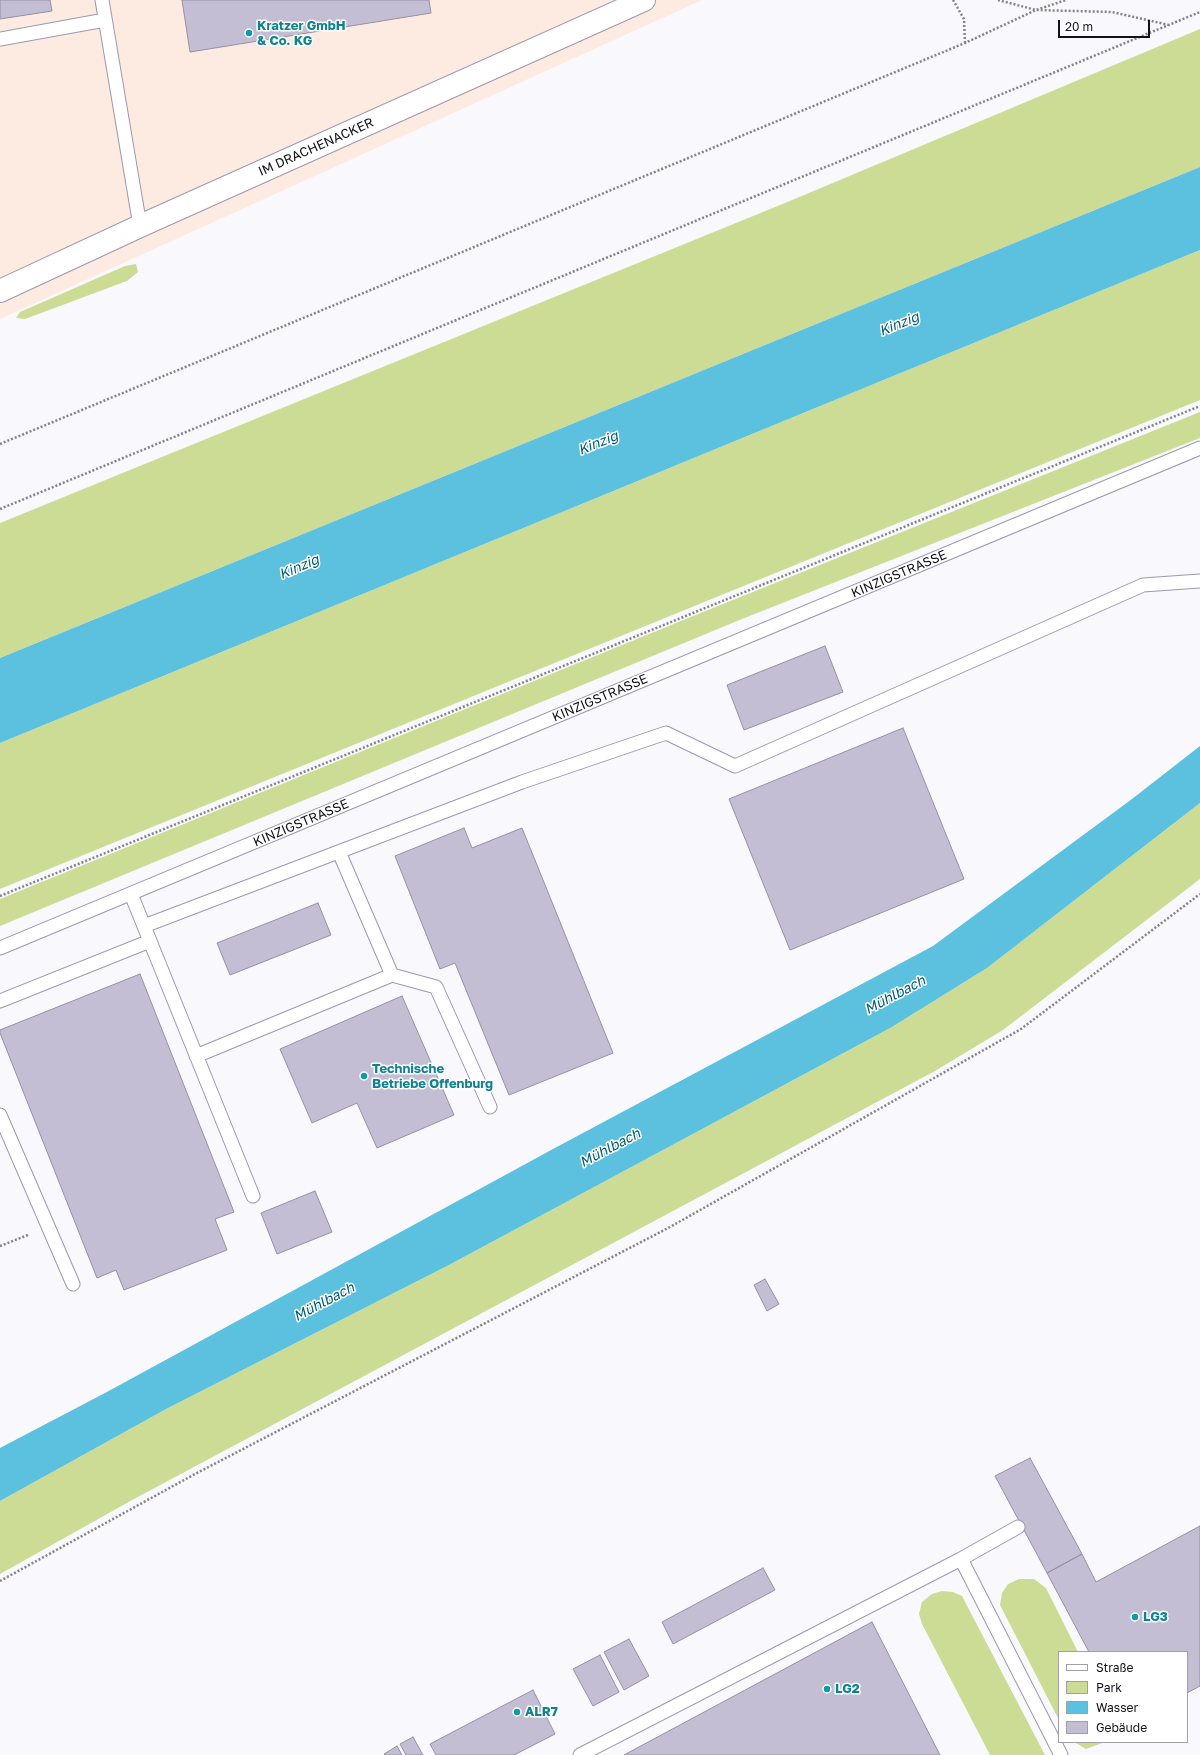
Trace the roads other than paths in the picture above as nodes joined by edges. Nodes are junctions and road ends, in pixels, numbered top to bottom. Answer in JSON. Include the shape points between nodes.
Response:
{"nodes":[{"id":1,"x":102,"y":0,"type":"edge"},
{"id":2,"x":636,"y":2,"type":"edge"},
{"id":3,"x":105,"y":20,"type":"junction"},
{"id":4,"x":0,"y":39,"type":"edge"},
{"id":5,"x":140,"y":226,"type":"junction"},
{"id":6,"x":0,"y":291,"type":"edge"},
{"id":7,"x":1200,"y":448,"type":"edge"},
{"id":8,"x":1200,"y":581,"type":"edge"},
{"id":9,"x":339,"y":852,"type":"junction"},
{"id":10,"x":131,"y":894,"type":"junction"},
{"id":11,"x":144,"y":926,"type":"junction"},
{"id":12,"x":150,"y":941,"type":"junction"},
{"id":13,"x":0,"y":948,"type":"edge"},
{"id":14,"x":392,"y":975,"type":"junction"},
{"id":15,"x":0,"y":1002,"type":"edge"},
{"id":16,"x":196,"y":1056,"type":"junction"},
{"id":17,"x":490,"y":1107,"type":"dead end"},
{"id":18,"x":0,"y":1115,"type":"edge"},
{"id":19,"x":253,"y":1196,"type":"dead end"},
{"id":20,"x":73,"y":1284,"type":"dead end"},
{"id":21,"x":1018,"y":1527,"type":"dead end"},
{"id":22,"x":961,"y":1559,"type":"junction"},
{"id":23,"x":580,"y":1755,"type":"edge"},
{"id":24,"x":1061,"y":1755,"type":"edge"}],
"edges":[{"from":1,"to":3,"type":"lane"},
{"from":2,"to":5,"type":"street","name":"IM DRACHENACKER"},
{"from":3,"to":4,"type":"lane"},
{"from":3,"to":5,"type":"lane"},
{"from":5,"to":6,"type":"street","name":"IM DRACHENACKER"},
{"from":7,"to":10,"type":"lane","name":"KINZIGSTRASSE"},
{"from":8,"to":9,"type":"lane","via":[[1143,585],[735,766],[666,733],[522,782]]},
{"from":9,"to":11,"type":"lane"},
{"from":9,"to":14,"type":"lane"},
{"from":10,"to":11,"type":"lane"},
{"from":10,"to":13,"type":"lane","name":"KINZIGSTRASSE"},
{"from":11,"to":12,"type":"lane"},
{"from":12,"to":15,"type":"lane"},
{"from":12,"to":16,"type":"lane"},
{"from":14,"to":16,"type":"lane"},
{"from":14,"to":17,"type":"lane","via":[[436,987]]},
{"from":16,"to":19,"type":"lane"},
{"from":18,"to":20,"type":"lane"},
{"from":21,"to":22,"type":"lane"},
{"from":22,"to":23,"type":"lane"},
{"from":22,"to":24,"type":"lane"}]}
